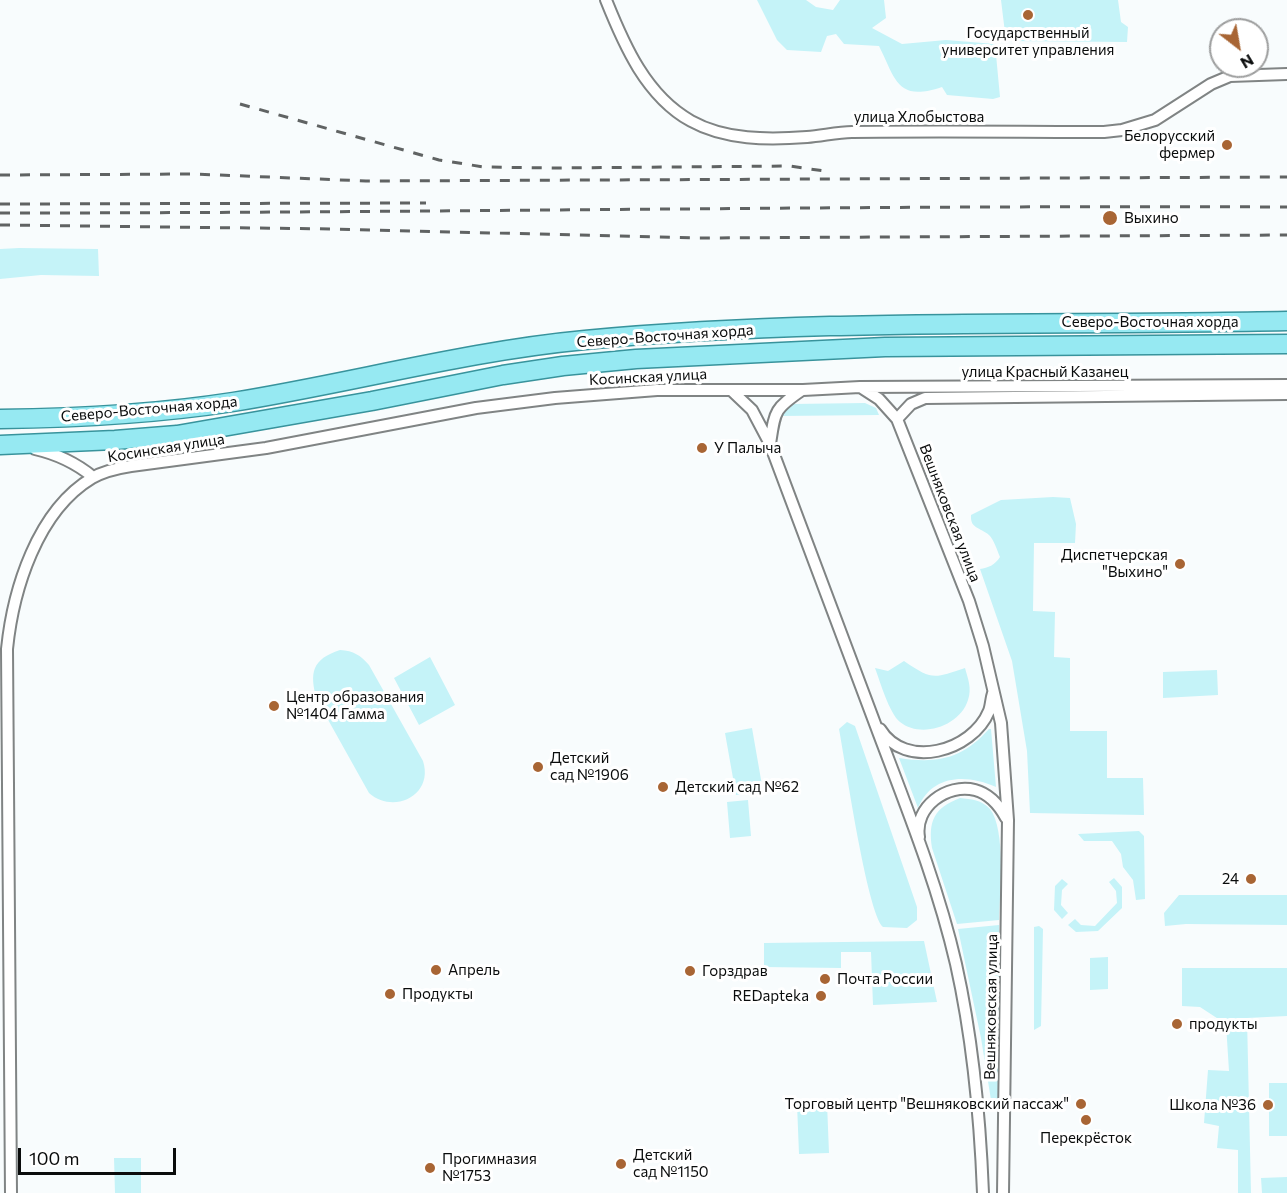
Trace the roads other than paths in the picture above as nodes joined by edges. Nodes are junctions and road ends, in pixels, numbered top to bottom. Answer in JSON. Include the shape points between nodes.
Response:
{"nodes":[{"id":1,"x":606,"y":0,"type":"edge"},
{"id":2,"x":1287,"y":74,"type":"edge"},
{"id":3,"x":1287,"y":321,"type":"edge"},
{"id":4,"x":1287,"y":344,"type":"edge"},
{"id":5,"x":1287,"y":385,"type":"edge"},
{"id":6,"x":860,"y":387,"type":"junction"},
{"id":7,"x":731,"y":390,"type":"junction"},
{"id":8,"x":802,"y":390,"type":"junction"},
{"id":9,"x":1287,"y":394,"type":"edge"},
{"id":10,"x":0,"y":419,"type":"edge"},
{"id":11,"x":897,"y":419,"type":"junction"},
{"id":12,"x":770,"y":444,"type":"junction"},
{"id":13,"x":7,"y":445,"type":"edge"},
{"id":14,"x":93,"y":477,"type":"junction"},
{"id":15,"x":994,"y":689,"type":"junction"},
{"id":16,"x":868,"y":704,"type":"junction"},
{"id":17,"x":1008,"y":820,"type":"junction"},
{"id":18,"x":920,"y":845,"type":"junction"},
{"id":19,"x":11,"y":1193,"type":"edge"},
{"id":20,"x":983,"y":1193,"type":"edge"},
{"id":21,"x":1003,"y":1193,"type":"edge"}],
"edges":[{"from":1,"to":2,"type":"street","name":"улица Хлобыстова","via":[[634,61],[663,100],[704,128],[736,136],[1122,130],[1155,120],[1230,76]]},
{"from":3,"to":10,"type":"main road","name":"Северо-Восточная хорда","via":[[921,324],[607,338],[522,348],[232,402],[167,410]]},
{"from":4,"to":13,"type":"main road","name":"Северо-Восточная хорда","via":[[885,347],[636,359],[503,375],[177,435]]},
{"from":5,"to":6,"type":"street","name":"улица Красный Казанец"},
{"from":6,"to":8,"type":"street","name":"улица Красный Казанец"},
{"from":6,"to":11,"type":"street","name":"Вешняковская улица","via":[[879,399]]},
{"from":7,"to":8,"type":"street","name":"Косинская улица"},
{"from":7,"to":12,"type":"street","name":"Вешняковская улица","via":[[752,410]]},
{"from":7,"to":14,"type":"street","name":"Косинская улица","via":[[607,393],[476,408],[266,448],[131,466]]},
{"from":8,"to":12,"type":"street","via":[[777,410]]},
{"from":9,"to":11,"type":"street","name":"улица Красный Казанец","via":[[925,398],[911,404]]},
{"from":11,"to":15,"type":"street","name":"Вешняковская улица","via":[[969,602]]},
{"from":12,"to":16,"type":"street","name":"Вешняковская улица"},
{"from":13,"to":14,"type":"street","via":[[52,453]]},
{"from":14,"to":19,"type":"street","name":"Косинская улица","via":[[63,503],[35,546],[21,578],[8,634]]},
{"from":15,"to":16,"type":"street","name":"Вешняковская улица","via":[[988,712],[970,734],[955,745],[924,753],[894,745]]},
{"from":15,"to":17,"type":"street","name":"Вешняковская улица","via":[[1001,723]]},
{"from":16,"to":18,"type":"street","name":"Вешняковская улица"},
{"from":17,"to":18,"type":"street","name":"Вешняковская улица","via":[[991,798],[975,790],[958,789],[942,794],[921,816]]},
{"from":17,"to":21,"type":"street","name":"Вешняковская улица"},
{"from":18,"to":20,"type":"street","name":"Вешняковская улица","via":[[946,928],[963,1004],[976,1079]]}]}
